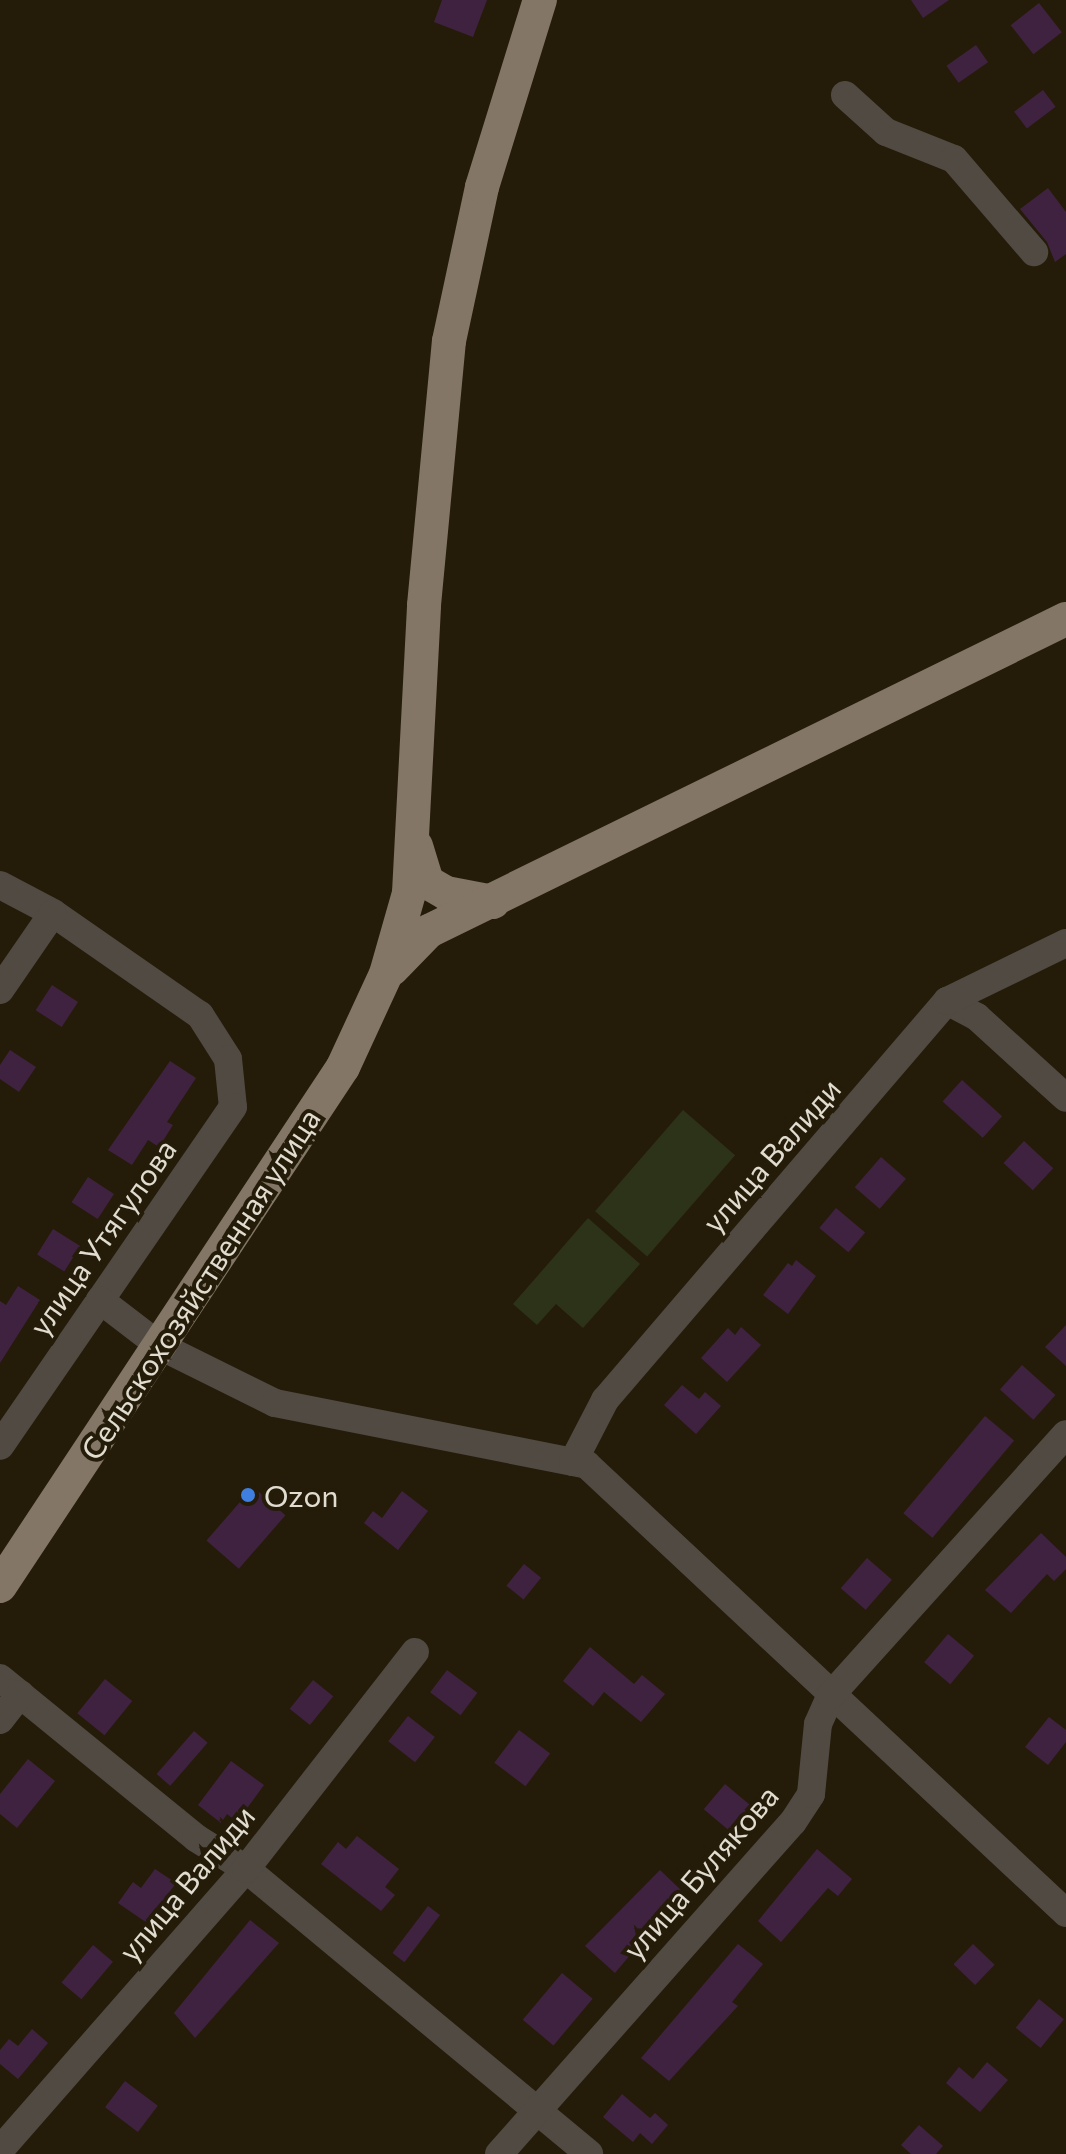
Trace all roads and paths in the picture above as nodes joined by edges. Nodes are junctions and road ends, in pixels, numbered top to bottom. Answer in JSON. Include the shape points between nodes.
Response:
{"nodes":[{"id":1,"x":540,"y":0,"type":"edge"},
{"id":2,"x":845,"y":95,"type":"dead end"},
{"id":3,"x":1034,"y":252,"type":"dead end"},
{"id":4,"x":1066,"y":619,"type":"edge"},
{"id":5,"x":412,"y":827,"type":"junction"},
{"id":6,"x":0,"y":885,"type":"edge"},
{"id":7,"x":493,"y":902,"type":"junction"},
{"id":8,"x":53,"y":913,"type":"junction"},
{"id":9,"x":1066,"y":943,"type":"edge"},
{"id":10,"x":386,"y":974,"type":"junction"},
{"id":11,"x":0,"y":990,"type":"edge"},
{"id":12,"x":947,"y":1001,"type":"junction"},
{"id":13,"x":1066,"y":1098,"type":"edge"},
{"id":14,"x":100,"y":1300,"type":"junction"},
{"id":15,"x":160,"y":1346,"type":"junction"},
{"id":16,"x":1066,"y":1434,"type":"edge"},
{"id":17,"x":0,"y":1446,"type":"edge"},
{"id":18,"x":573,"y":1462,"type":"junction"},
{"id":19,"x":0,"y":1586,"type":"edge"},
{"id":20,"x":415,"y":1652,"type":"dead end"},
{"id":21,"x":10,"y":1686,"type":"edge"},
{"id":22,"x":831,"y":1695,"type":"junction"},
{"id":23,"x":0,"y":1720,"type":"edge"},
{"id":24,"x":246,"y":1869,"type":"junction"},
{"id":25,"x":1066,"y":1913,"type":"edge"},
{"id":26,"x":535,"y":2112,"type":"junction"},
{"id":27,"x":0,"y":2150,"type":"edge"},
{"id":28,"x":499,"y":2154,"type":"edge"},
{"id":29,"x":589,"y":2154,"type":"edge"}],
"edges":[{"from":1,"to":5,"type":"main road","via":[[482,187],[449,341],[427,559]]},
{"from":2,"to":3,"type":"street","via":[[886,132],[954,159]]},
{"from":4,"to":7,"type":"main road"},
{"from":5,"to":7,"type":"main road","via":[[427,882],[446,893]]},
{"from":5,"to":10,"type":"main road","via":[[409,893]]},
{"from":6,"to":8,"type":"street"},
{"from":7,"to":10,"type":"main road","via":[[429,931]]},
{"from":8,"to":11,"type":"street"},
{"from":8,"to":14,"type":"street","name":"улица Утягулова","via":[[200,1015],[228,1059],[233,1107]]},
{"from":9,"to":12,"type":"street","name":"улица Валиди"},
{"from":10,"to":15,"type":"main road","name":"Сельскохозяйственная улица","via":[[343,1067]]},
{"from":12,"to":13,"type":"street","via":[[977,1017]]},
{"from":12,"to":18,"type":"street","name":"улица Валиди","via":[[605,1400]]},
{"from":14,"to":15,"type":"street"},
{"from":14,"to":17,"type":"street","name":"улица Утягулова"},
{"from":15,"to":18,"type":"street","via":[[275,1403]]},
{"from":15,"to":19,"type":"main road","name":"Сельскохозяйственная улица"},
{"from":16,"to":22,"type":"street","name":"улица Булякова"},
{"from":18,"to":22,"type":"street","via":[[587,1465]]},
{"from":20,"to":24,"type":"street","name":"улица Валиди"},
{"from":21,"to":23,"type":"street"},
{"from":21,"to":24,"type":"street","via":[[196,1838]]},
{"from":22,"to":25,"type":"street"},
{"from":22,"to":26,"type":"street","name":"улица Булякова","via":[[818,1724],[811,1794],[793,1822]]},
{"from":24,"to":26,"type":"street"},
{"from":24,"to":27,"type":"street","name":"улица Валиди"},
{"from":26,"to":28,"type":"street","name":"улица Булякова"},
{"from":26,"to":29,"type":"street"}]}
